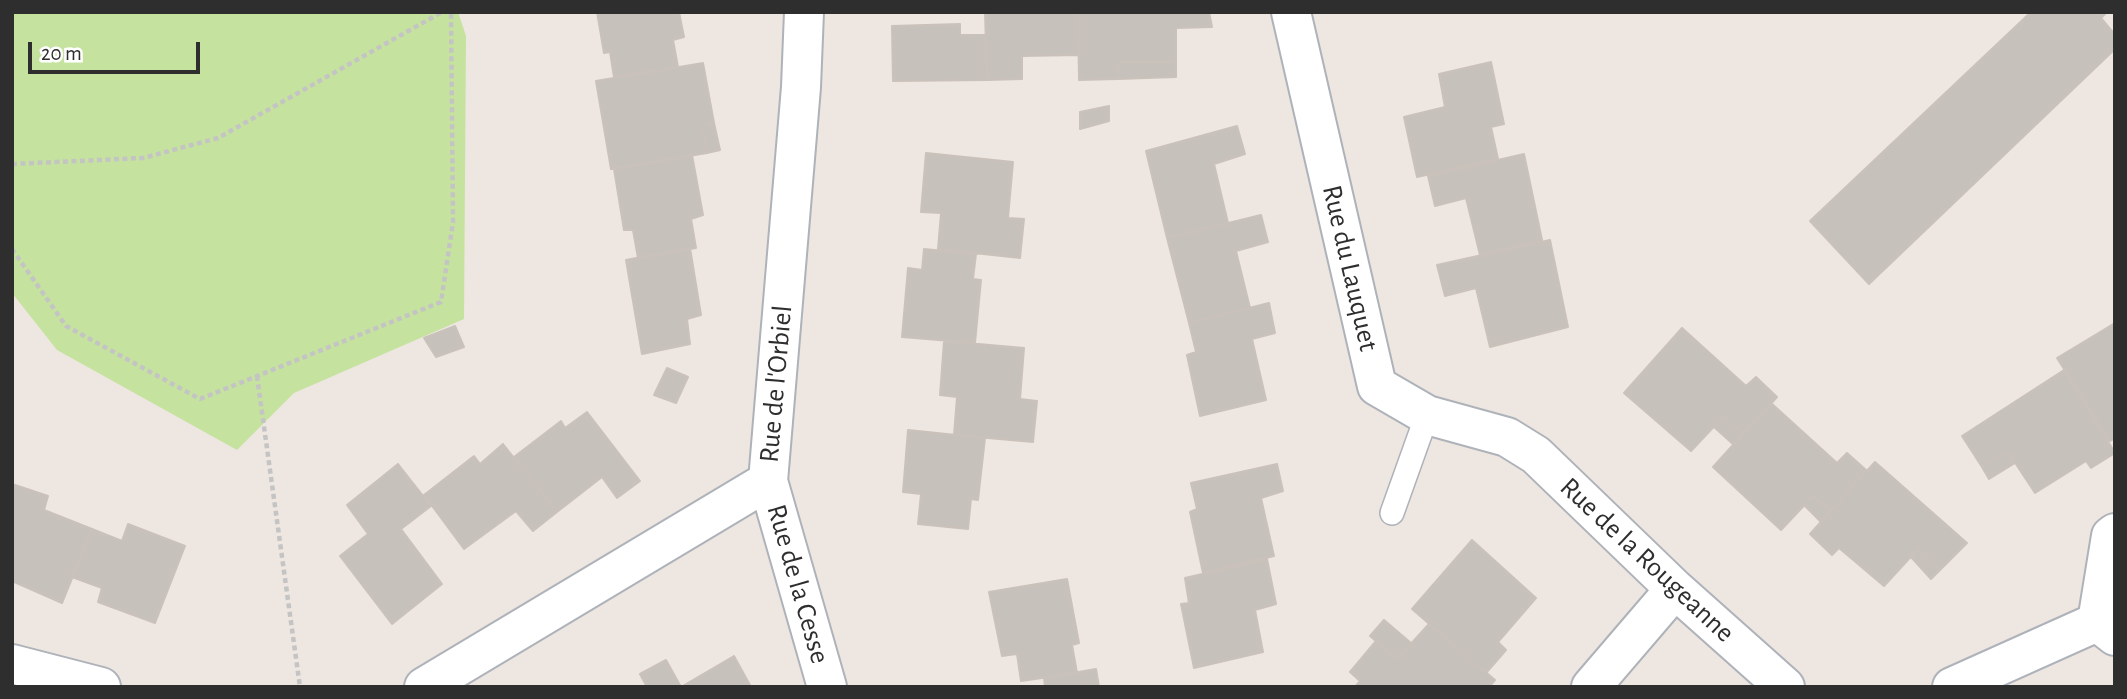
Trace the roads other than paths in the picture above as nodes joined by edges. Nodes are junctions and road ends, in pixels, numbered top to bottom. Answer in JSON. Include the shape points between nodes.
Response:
{"nodes":[{"id":1,"x":804,"y":12,"type":"edge"},
{"id":2,"x":1292,"y":12,"type":"edge"},
{"id":3,"x":1426,"y":415,"type":"junction"},
{"id":4,"x":1507,"y":437,"type":"joint"},
{"id":5,"x":768,"y":481,"type":"junction"},
{"id":6,"x":1392,"y":513,"type":"dead end"},
{"id":7,"x":2115,"y":533,"type":"edge"},
{"id":8,"x":1675,"y":589,"type":"junction"},
{"id":9,"x":2106,"y":629,"type":"edge"},
{"id":10,"x":12,"y":664,"type":"edge"},
{"id":11,"x":101,"y":687,"type":"edge"},
{"id":12,"x":424,"y":687,"type":"edge"},
{"id":13,"x":827,"y":687,"type":"edge"},
{"id":14,"x":1591,"y":687,"type":"edge"},
{"id":15,"x":1785,"y":687,"type":"edge"},
{"id":16,"x":1952,"y":687,"type":"edge"}],
"edges":[{"from":1,"to":5,"type":"street","name":"Rue de l'Orbiel"},
{"from":2,"to":3,"type":"street","name":"Rue du Lauquet","via":[[1377,386]]},
{"from":3,"to":4,"type":"street","name":"Rue du Lauquet"},
{"from":3,"to":6,"type":"lane"},
{"from":4,"to":8,"type":"street","name":"Rue de la Rougeanne","via":[[1536,455]]},
{"from":5,"to":12,"type":"street","name":"Rue de l'Orbiel"},
{"from":5,"to":13,"type":"street","name":"Rue de la Cesse"},
{"from":7,"to":9,"type":"street","via":[[2111,536]]},
{"from":8,"to":14,"type":"street"},
{"from":8,"to":15,"type":"street","name":"Rue de la Rougeanne"},
{"from":9,"to":16,"type":"street"},
{"from":10,"to":11,"type":"street"}]}
